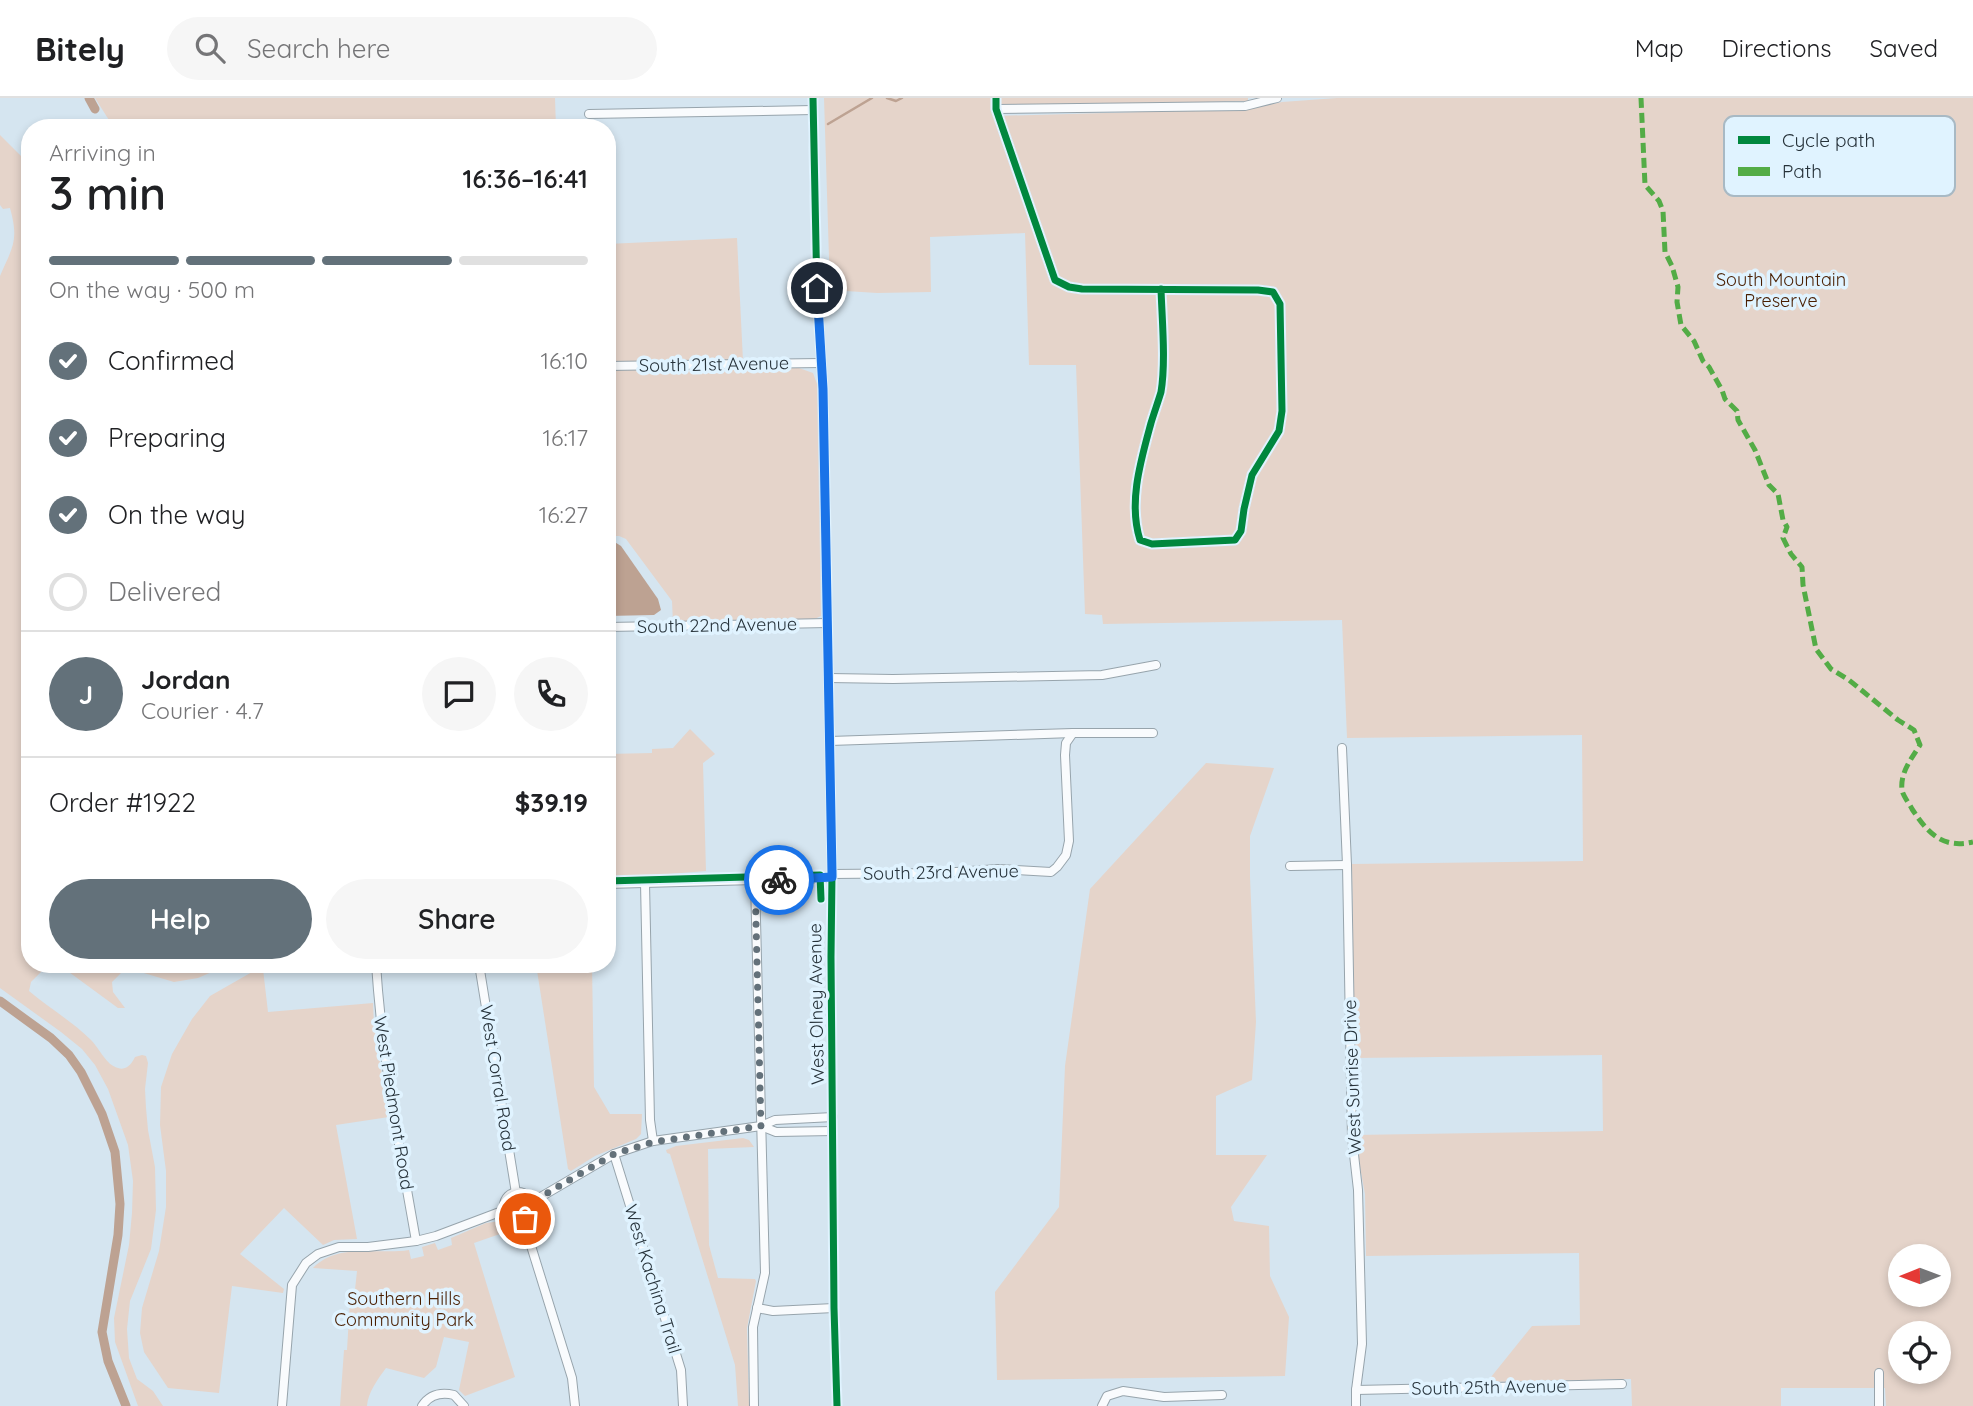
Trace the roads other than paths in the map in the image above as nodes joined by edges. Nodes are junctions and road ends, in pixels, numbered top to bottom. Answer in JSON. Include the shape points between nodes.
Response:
{"nodes":[{"id":1,"x":813,"y":98,"type":"edge"},
{"id":2,"x":996,"y":98,"type":"edge"},
{"id":3,"x":1277,"y":98,"type":"edge"},
{"id":4,"x":813,"y":110,"type":"junction"},
{"id":5,"x":996,"y":110,"type":"junction"},
{"id":6,"x":589,"y":114,"type":"dead end"},
{"id":7,"x":1161,"y":289,"type":"junction"},
{"id":8,"x":821,"y":363,"type":"junction"},
{"id":9,"x":616,"y":366,"type":"edge"},
{"id":10,"x":828,"y":623,"type":"junction"},
{"id":11,"x":616,"y":627,"type":"edge"},
{"id":12,"x":1156,"y":665,"type":"dead end"},
{"id":13,"x":829,"y":678,"type":"junction"},
{"id":14,"x":1073,"y":733,"type":"junction"},
{"id":15,"x":1153,"y":733,"type":"dead end"},
{"id":16,"x":830,"y":741,"type":"junction"},
{"id":17,"x":1342,"y":748,"type":"dead end"},
{"id":18,"x":1347,"y":864,"type":"junction"},
{"id":19,"x":1290,"y":866,"type":"dead end"},
{"id":20,"x":832,"y":876,"type":"junction"},
{"id":21,"x":755,"y":881,"type":"junction"},
{"id":22,"x":645,"y":883,"type":"junction"},
{"id":23,"x":616,"y":884,"type":"edge"},
{"id":24,"x":377,"y":973,"type":"edge"},
{"id":25,"x":480,"y":973,"type":"edge"},
{"id":26,"x":833,"y":1117,"type":"junction"},
{"id":27,"x":793,"y":1118,"type":"junction"},
{"id":28,"x":761,"y":1126,"type":"junction"},
{"id":29,"x":833,"y":1130,"type":"junction"},
{"id":30,"x":794,"y":1131,"type":"junction"},
{"id":31,"x":653,"y":1142,"type":"junction"},
{"id":32,"x":614,"y":1154,"type":"junction"},
{"id":33,"x":516,"y":1193,"type":"junction"},
{"id":34,"x":532,"y":1202,"type":"junction"},
{"id":35,"x":505,"y":1210,"type":"junction"},
{"id":36,"x":523,"y":1220,"type":"junction"},
{"id":37,"x":416,"y":1241,"type":"junction"},
{"id":38,"x":757,"y":1308,"type":"junction"},
{"id":39,"x":834,"y":1308,"type":"junction"},
{"id":40,"x":1879,"y":1373,"type":"dead end"},
{"id":41,"x":1622,"y":1384,"type":"dead end"},
{"id":42,"x":1356,"y":1390,"type":"junction"},
{"id":43,"x":1222,"y":1395,"type":"dead end"},
{"id":44,"x":282,"y":1406,"type":"edge"},
{"id":45,"x":422,"y":1406,"type":"edge"},
{"id":46,"x":464,"y":1406,"type":"edge"},
{"id":47,"x":575,"y":1406,"type":"edge"},
{"id":48,"x":683,"y":1406,"type":"edge"},
{"id":49,"x":754,"y":1406,"type":"edge"},
{"id":50,"x":837,"y":1406,"type":"edge"},
{"id":51,"x":1102,"y":1406,"type":"edge"},
{"id":52,"x":1356,"y":1406,"type":"edge"},
{"id":53,"x":1879,"y":1406,"type":"edge"}],
"edges":[{"from":1,"to":4,"type":"street","name":"West Olney Avenue"},
{"from":2,"to":5,"type":"street"},
{"from":3,"to":5,"type":"street","via":[[1245,106]]},
{"from":4,"to":6,"type":"street"},
{"from":4,"to":8,"type":"street","name":"West Olney Avenue"},
{"from":5,"to":7,"type":"street","via":[[1055,280],[1082,289]]},
{"from":7,"to":7,"type":"street","via":[[1273,292],[1280,304],[1279,430],[1252,475],[1241,531],[1235,540],[1152,544],[1140,540],[1136,527],[1136,486],[1161,391]]},
{"from":8,"to":9,"type":"street","name":"South 21st Avenue"},
{"from":8,"to":10,"type":"street","name":"West Olney Avenue"},
{"from":10,"to":11,"type":"street","name":"South 22nd Avenue"},
{"from":10,"to":13,"type":"street","name":"West Olney Avenue"},
{"from":12,"to":13,"type":"street","via":[[1102,675]]},
{"from":13,"to":16,"type":"street","name":"West Olney Avenue"},
{"from":14,"to":15,"type":"street"},
{"from":14,"to":16,"type":"street"},
{"from":14,"to":20,"type":"street","name":"South 23rd Avenue","via":[[1065,755],[1069,841],[1066,855],[1051,872],[998,869]]},
{"from":16,"to":20,"type":"street","name":"West Olney Avenue"},
{"from":17,"to":18,"type":"street","name":"West Sunrise Drive"},
{"from":18,"to":19,"type":"street"},
{"from":18,"to":42,"type":"street","name":"West Sunrise Drive","via":[[1352,1137],[1363,1344]]},
{"from":20,"to":21,"type":"street","name":"South 23rd Avenue"},
{"from":20,"to":26,"type":"street","name":"West Olney Avenue"},
{"from":21,"to":22,"type":"street","name":"South 23rd Avenue"},
{"from":21,"to":28,"type":"street"},
{"from":22,"to":23,"type":"street","name":"South 23rd Avenue"},
{"from":22,"to":31,"type":"street"},
{"from":24,"to":37,"type":"street","name":"West Piedmont Road","via":[[391,1099]]},
{"from":25,"to":33,"type":"street","name":"West Corral Road"},
{"from":26,"to":27,"type":"street"},
{"from":26,"to":29,"type":"street","name":"West Olney Avenue"},
{"from":27,"to":28,"type":"street"},
{"from":27,"to":30,"type":"street"},
{"from":28,"to":30,"type":"street","via":[[776,1132]]},
{"from":28,"to":31,"type":"street"},
{"from":28,"to":38,"type":"street","via":[[765,1273]]},
{"from":29,"to":30,"type":"street"},
{"from":29,"to":39,"type":"street","name":"West Olney Avenue"},
{"from":31,"to":32,"type":"street"},
{"from":32,"to":34,"type":"street"},
{"from":32,"to":48,"type":"street","name":"West Kachina Trail","via":[[681,1370]]},
{"from":33,"to":34,"type":"street"},
{"from":33,"to":35,"type":"street","via":[[508,1197]]},
{"from":34,"to":36,"type":"street","via":[[530,1214]]},
{"from":35,"to":36,"type":"street","via":[[512,1219]]},
{"from":35,"to":37,"type":"street"},
{"from":36,"to":47,"type":"street","via":[[572,1378]]},
{"from":37,"to":44,"type":"street","via":[[339,1247],[306,1264],[292,1285]]},
{"from":38,"to":39,"type":"street"},
{"from":38,"to":49,"type":"street"},
{"from":39,"to":50,"type":"street","name":"West Olney Avenue"},
{"from":40,"to":53,"type":"street"},
{"from":41,"to":42,"type":"street","name":"South 25th Avenue"},
{"from":42,"to":52,"type":"street","name":"West Sunrise Drive"},
{"from":43,"to":51,"type":"street","via":[[1164,1397],[1123,1391],[1107,1396]]},
{"from":45,"to":46,"type":"street","via":[[441,1393],[454,1395]]}]}
